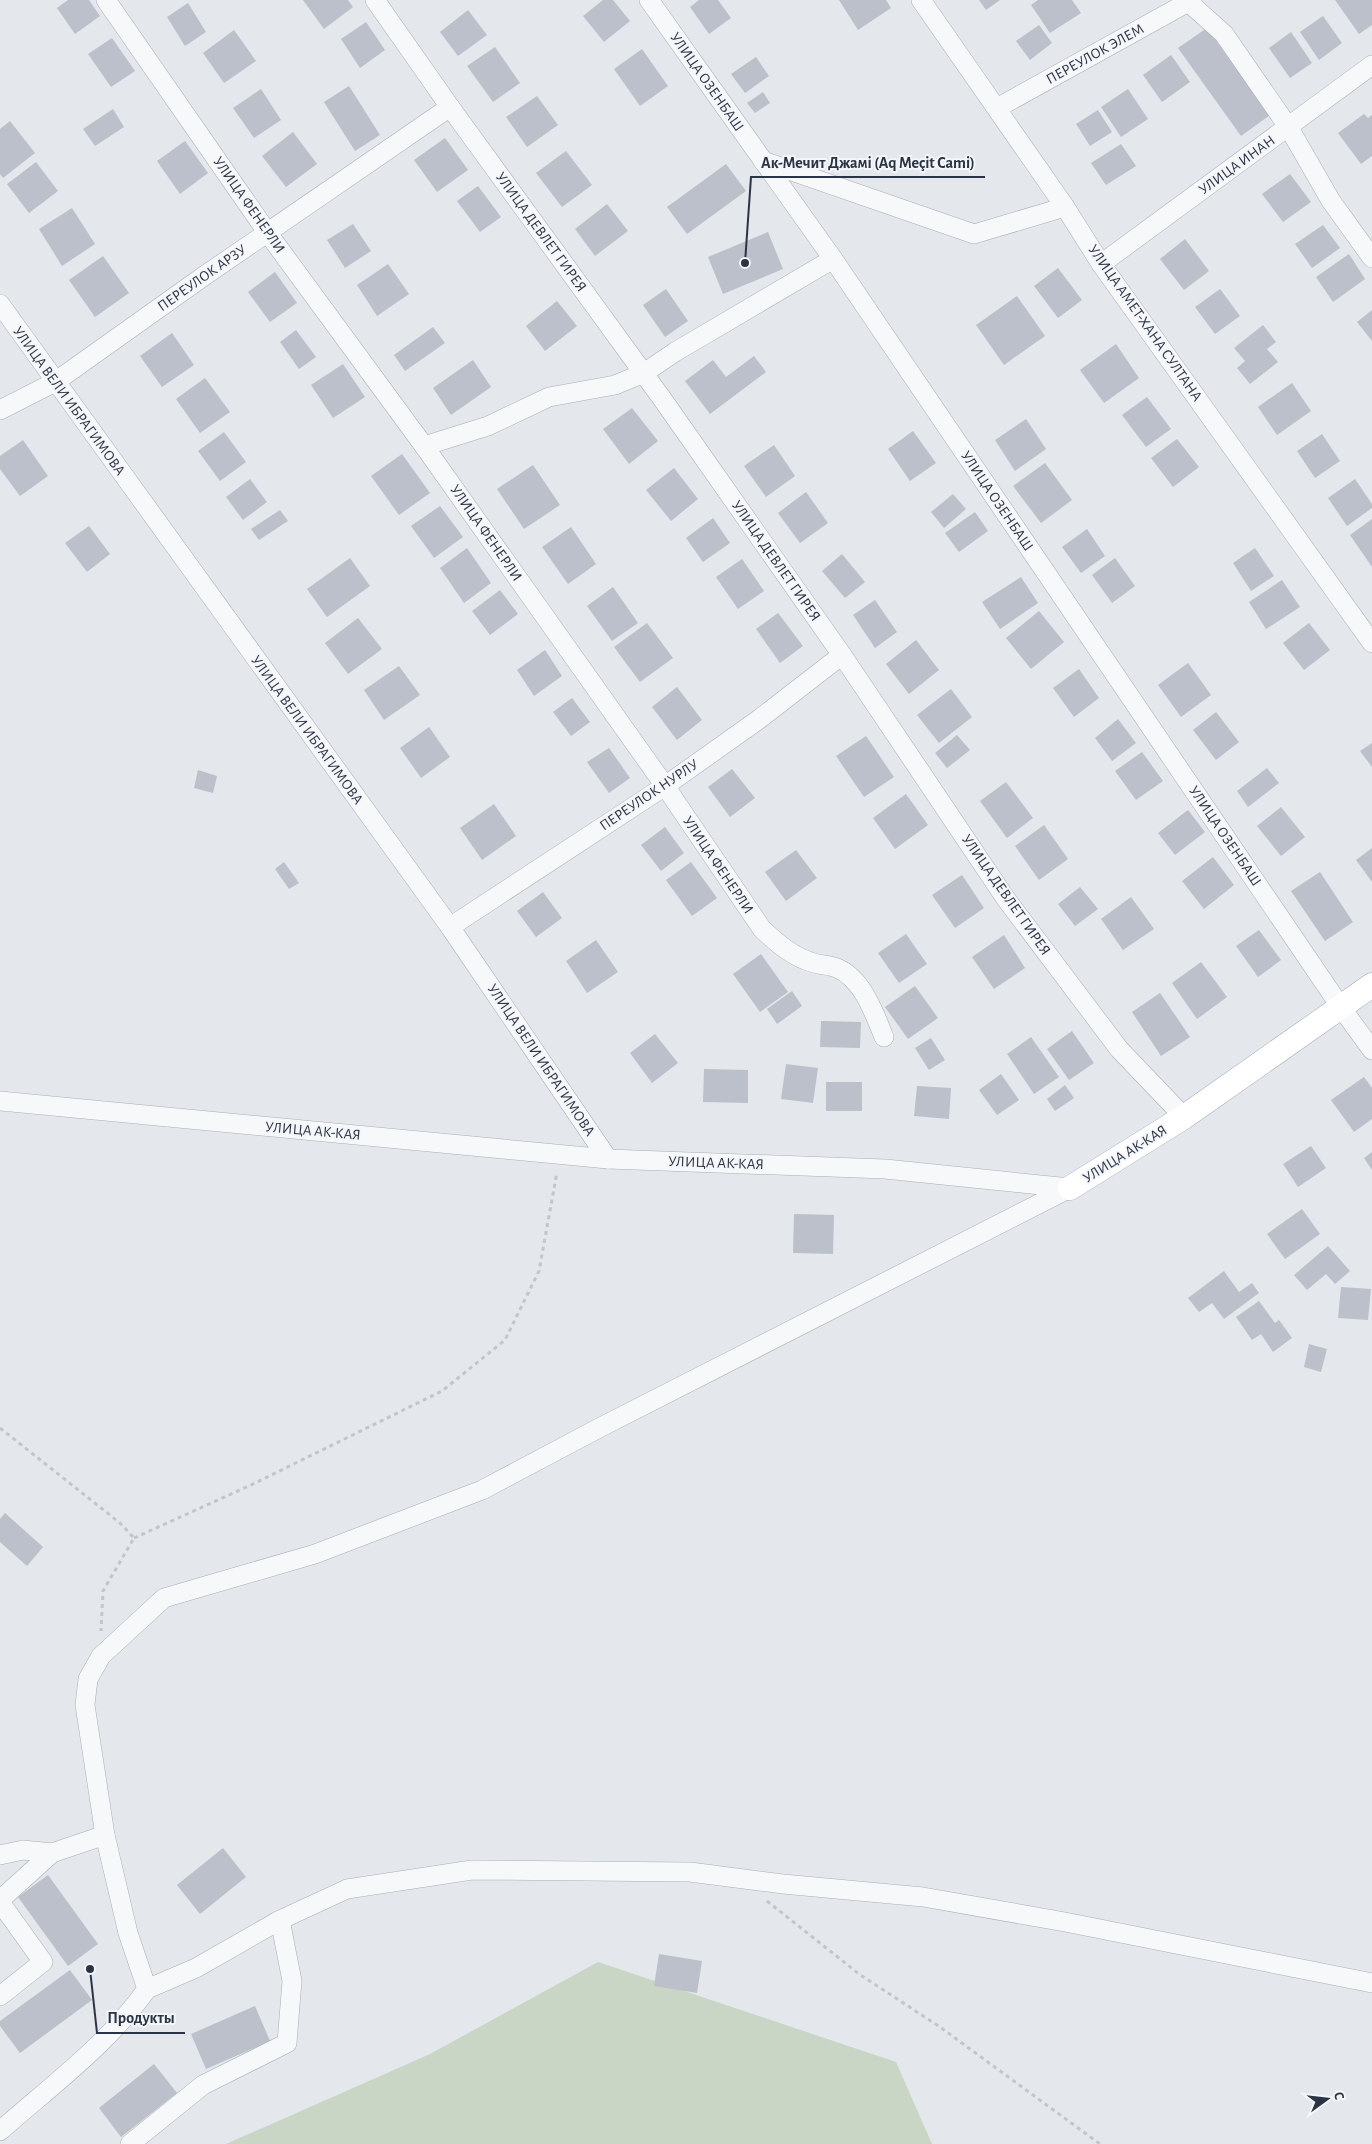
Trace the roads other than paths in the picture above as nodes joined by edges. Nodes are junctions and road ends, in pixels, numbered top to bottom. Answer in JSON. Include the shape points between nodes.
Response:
{"nodes":[{"id":1,"x":106,"y":0,"type":"edge"},
{"id":2,"x":374,"y":0,"type":"edge"},
{"id":3,"x":649,"y":0,"type":"edge"},
{"id":4,"x":921,"y":0,"type":"edge"},
{"id":5,"x":1189,"y":1,"type":"edge"},
{"id":6,"x":1372,"y":64,"type":"edge"},
{"id":7,"x":450,"y":108,"type":"junction"},
{"id":8,"x":997,"y":108,"type":"junction"},
{"id":9,"x":1289,"y":128,"type":"junction"},
{"id":10,"x":764,"y":161,"type":"junction"},
{"id":11,"x":1065,"y":207,"type":"junction"},
{"id":12,"x":267,"y":232,"type":"junction"},
{"id":13,"x":1372,"y":258,"type":"edge"},
{"id":14,"x":833,"y":259,"type":"junction"},
{"id":15,"x":1101,"y":264,"type":"junction"},
{"id":16,"x":0,"y":304,"type":"edge"},
{"id":17,"x":644,"y":373,"type":"junction"},
{"id":18,"x":55,"y":382,"type":"junction"},
{"id":19,"x":0,"y":410,"type":"edge"},
{"id":20,"x":424,"y":446,"type":"junction"},
{"id":21,"x":1372,"y":643,"type":"edge"},
{"id":22,"x":842,"y":655,"type":"junction"},
{"id":23,"x":665,"y":786,"type":"junction"},
{"id":24,"x":450,"y":927,"type":"junction"},
{"id":25,"x":1372,"y":984,"type":"edge"},
{"id":26,"x":1340,"y":1006,"type":"junction"},
{"id":27,"x":884,"y":1037,"type":"dead end"},
{"id":28,"x":1372,"y":1050,"type":"edge"},
{"id":29,"x":0,"y":1101,"type":"edge"},
{"id":30,"x":1184,"y":1117,"type":"junction"},
{"id":31,"x":608,"y":1159,"type":"junction"},
{"id":32,"x":1070,"y":1188,"type":"junction"},
{"id":33,"x":105,"y":1836,"type":"junction"},
{"id":34,"x":52,"y":1853,"type":"junction"},
{"id":35,"x":0,"y":1855,"type":"edge"},
{"id":36,"x":0,"y":1901,"type":"edge"},
{"id":37,"x":280,"y":1920,"type":"junction"},
{"id":38,"x":1372,"y":1983,"type":"edge"},
{"id":39,"x":147,"y":1989,"type":"junction"},
{"id":40,"x":0,"y":1996,"type":"edge"},
{"id":41,"x":0,"y":2130,"type":"edge"},
{"id":42,"x":130,"y":2144,"type":"edge"}],
"edges":[{"from":1,"to":12,"type":"street","name":"УЛИЦА ФЕНЕРЛИ"},
{"from":2,"to":7,"type":"street","name":"УЛИЦА ДЕВЛЕТ ГИРЕЯ"},
{"from":3,"to":10,"type":"street","name":"УЛИЦА ОЗЕНБАШ"},
{"from":4,"to":8,"type":"street","name":"УЛИЦА АМЕТ-ХАНА СУЛТАНА"},
{"from":5,"to":8,"type":"street","name":"ПЕРЕУЛОК ЭЛЕМ"},
{"from":5,"to":9,"type":"street","via":[[1224,34]]},
{"from":6,"to":9,"type":"street","name":"УЛИЦА ИНАН"},
{"from":7,"to":12,"type":"street","name":"ПЕРЕУЛОК АРЗУ"},
{"from":7,"to":17,"type":"street","name":"УЛИЦА ДЕВЛЕТ ГИРЕЯ"},
{"from":8,"to":11,"type":"street","name":"УЛИЦА АМЕТ-ХАНА СУЛТАНА"},
{"from":9,"to":13,"type":"street","via":[[1331,201]]},
{"from":9,"to":15,"type":"street","name":"УЛИЦА ИНАН"},
{"from":10,"to":11,"type":"street","via":[[974,234]]},
{"from":10,"to":14,"type":"street","name":"УЛИЦА ОЗЕНБАШ"},
{"from":11,"to":15,"type":"street","name":"УЛИЦА АМЕТ-ХАНА СУЛТАНА"},
{"from":12,"to":18,"type":"street","name":"ПЕРЕУЛОК АРЗУ"},
{"from":12,"to":20,"type":"street","name":"УЛИЦА ФЕНЕРЛИ"},
{"from":14,"to":17,"type":"street"},
{"from":14,"to":26,"type":"street","name":"УЛИЦА ОЗЕНБАШ"},
{"from":15,"to":21,"type":"street","name":"УЛИЦА АМЕТ-ХАНА СУЛТАНА"},
{"from":16,"to":18,"type":"street","name":"УЛИЦА ВЕЛИ ИБРАГИМОВА"},
{"from":17,"to":20,"type":"street","via":[[614,385],[548,397],[488,426]]},
{"from":17,"to":22,"type":"street","name":"УЛИЦА ДЕВЛЕТ ГИРЕЯ"},
{"from":18,"to":19,"type":"street","name":"ПЕРЕУЛОК АРЗУ"},
{"from":18,"to":24,"type":"street","name":"УЛИЦА ВЕЛИ ИБРАГИМОВА"},
{"from":20,"to":23,"type":"street","name":"УЛИЦА ФЕНЕРЛИ"},
{"from":22,"to":23,"type":"street","name":"ПЕРЕУЛОК НУРЛУ"},
{"from":22,"to":30,"type":"street","name":"УЛИЦА ДЕВЛЕТ ГИРЕЯ","via":[[1006,899],[1118,1049]]},
{"from":23,"to":24,"type":"street","name":"ПЕРЕУЛОК НУРЛУ"},
{"from":23,"to":27,"type":"street","name":"УЛИЦА ФЕНЕРЛИ","via":[[762,929],[783,949],[838,969],[859,986]]},
{"from":24,"to":31,"type":"street","name":"УЛИЦА ВЕЛИ ИБРАГИМОВА"},
{"from":25,"to":26,"type":"main road","name":"УЛИЦА АК-КАЯ"},
{"from":26,"to":28,"type":"street","name":"УЛИЦА ОЗЕНБАШ"},
{"from":26,"to":30,"type":"main road","name":"УЛИЦА АК-КАЯ"},
{"from":29,"to":31,"type":"street","name":"УЛИЦА АК-КАЯ"},
{"from":30,"to":32,"type":"main road","name":"УЛИЦА АК-КАЯ"},
{"from":31,"to":32,"type":"street","name":"УЛИЦА АК-КАЯ","via":[[885,1169]]},
{"from":32,"to":33,"type":"street","via":[[482,1490],[315,1554],[164,1598],[101,1656],[88,1680],[85,1705]]},
{"from":33,"to":34,"type":"street"},
{"from":33,"to":39,"type":"street","via":[[128,1933]]},
{"from":34,"to":35,"type":"street","via":[[23,1850]]},
{"from":34,"to":36,"type":"street"},
{"from":36,"to":40,"type":"street","via":[[43,1962]]},
{"from":37,"to":38,"type":"street","via":[[347,1890],[472,1870],[690,1872],[932,1899]]},
{"from":37,"to":39,"type":"street","via":[[196,1968]]},
{"from":37,"to":42,"type":"street","via":[[292,1981],[287,2043],[203,2085]]},
{"from":39,"to":41,"type":"street","via":[[130,2013],[84,2058]]}]}
